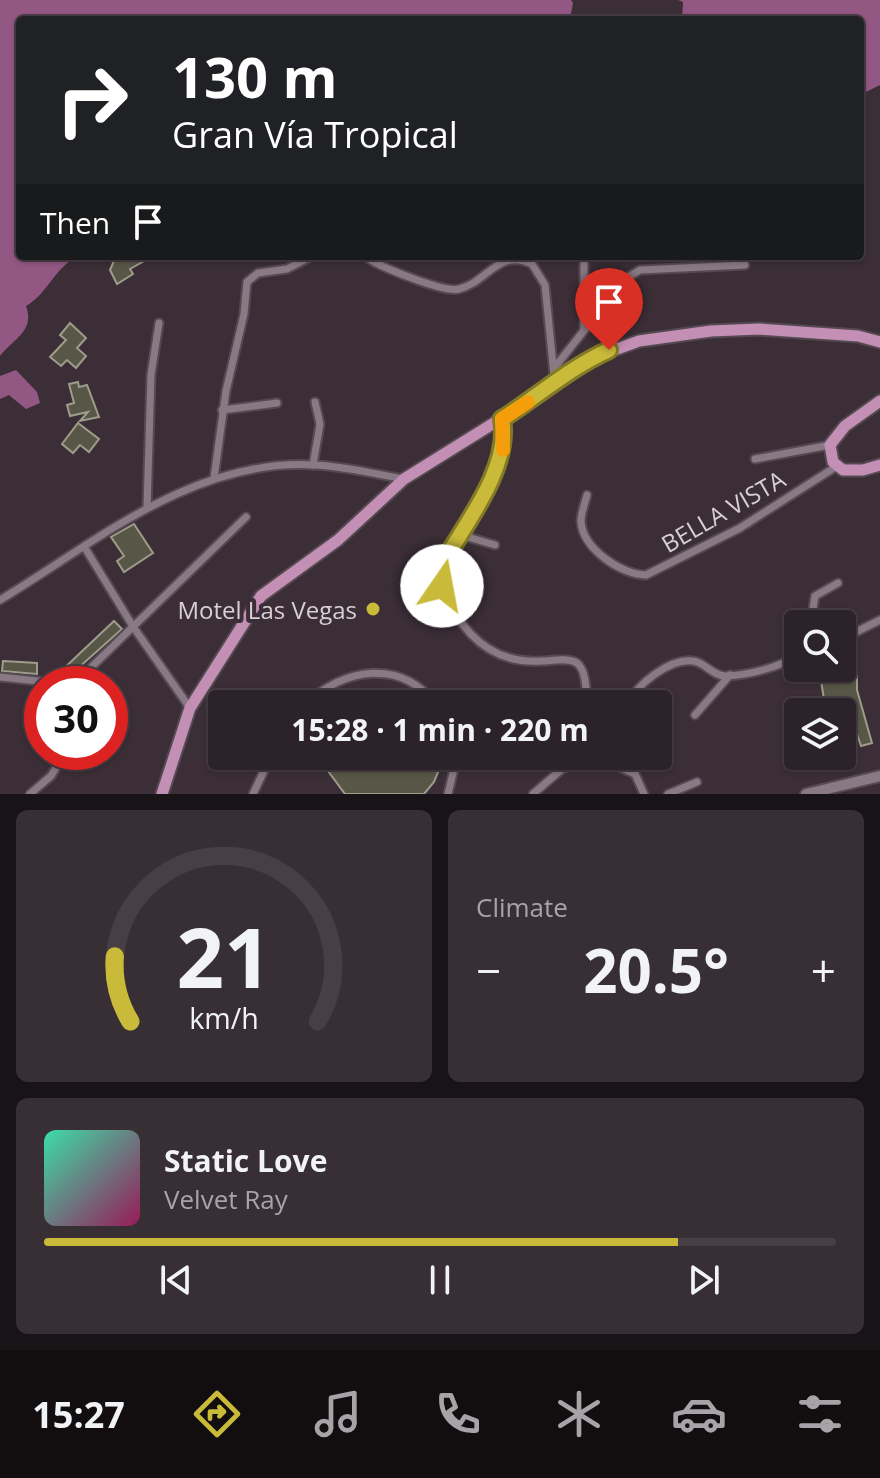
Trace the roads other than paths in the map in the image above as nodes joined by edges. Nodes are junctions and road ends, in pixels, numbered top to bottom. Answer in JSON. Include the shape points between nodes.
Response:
{"nodes":[{"id":1,"x":304,"y":260,"type":"edge"},
{"id":2,"x":370,"y":260,"type":"edge"},
{"id":3,"x":509,"y":260,"type":"edge"},
{"id":4,"x":517,"y":260,"type":"edge"},
{"id":5,"x":584,"y":260,"type":"edge"},
{"id":6,"x":745,"y":265,"type":"dead end"},
{"id":7,"x":159,"y":323,"type":"dead end"},
{"id":8,"x":584,"y":330,"type":"junction"},
{"id":9,"x":880,"y":342,"type":"edge"},
{"id":10,"x":555,"y":367,"type":"junction"},
{"id":11,"x":555,"y":385,"type":"junction"},
{"id":12,"x":880,"y":401,"type":"edge"},
{"id":13,"x":315,"y":402,"type":"dead end"},
{"id":14,"x":277,"y":403,"type":"dead end"},
{"id":15,"x":222,"y":410,"type":"junction"},
{"id":16,"x":502,"y":419,"type":"junction"},
{"id":17,"x":830,"y":445,"type":"junction"},
{"id":18,"x":755,"y":459,"type":"dead end"},
{"id":19,"x":313,"y":465,"type":"junction"},
{"id":20,"x":880,"y":465,"type":"edge"},
{"id":21,"x":837,"y":466,"type":"junction"},
{"id":22,"x":214,"y":478,"type":"junction"},
{"id":23,"x":404,"y":479,"type":"junction"},
{"id":24,"x":587,"y":495,"type":"dead end"},
{"id":25,"x":147,"y":508,"type":"junction"},
{"id":26,"x":246,"y":517,"type":"dead end"},
{"id":27,"x":461,"y":535,"type":"junction"},
{"id":28,"x":495,"y":545,"type":"dead end"},
{"id":29,"x":85,"y":548,"type":"junction"},
{"id":30,"x":838,"y":583,"type":"dead end"},
{"id":31,"x":0,"y":600,"type":"edge"},
{"id":32,"x":814,"y":610,"type":"edge"},
{"id":33,"x":880,"y":620,"type":"edge"},
{"id":34,"x":134,"y":628,"type":"junction"},
{"id":35,"x":856,"y":632,"type":"edge"},
{"id":36,"x":784,"y":662,"type":"edge"},
{"id":37,"x":93,"y":666,"type":"edge"},
{"id":38,"x":730,"y":675,"type":"junction"},
{"id":39,"x":0,"y":677,"type":"edge"},
{"id":40,"x":24,"y":680,"type":"edge"},
{"id":41,"x":325,"y":690,"type":"edge"},
{"id":42,"x":419,"y":690,"type":"edge"},
{"id":43,"x":585,"y":690,"type":"edge"},
{"id":44,"x":638,"y":690,"type":"edge"},
{"id":45,"x":190,"y":708,"type":"junction"},
{"id":46,"x":695,"y":715,"type":"dead end"},
{"id":47,"x":55,"y":770,"type":"edge"},
{"id":48,"x":264,"y":770,"type":"edge"},
{"id":49,"x":454,"y":770,"type":"edge"},
{"id":50,"x":561,"y":770,"type":"edge"},
{"id":51,"x":626,"y":770,"type":"edge"},
{"id":52,"x":632,"y":770,"type":"edge"},
{"id":53,"x":633,"y":773,"type":"junction"},
{"id":54,"x":880,"y":776,"type":"edge"},
{"id":55,"x":697,"y":782,"type":"dead end"},
{"id":56,"x":814,"y":793,"type":"edge"},
{"id":57,"x":30,"y":794,"type":"edge"},
{"id":58,"x":162,"y":794,"type":"edge"},
{"id":59,"x":253,"y":794,"type":"edge"},
{"id":60,"x":448,"y":794,"type":"edge"},
{"id":61,"x":533,"y":794,"type":"edge"},
{"id":62,"x":644,"y":794,"type":"edge"},
{"id":63,"x":668,"y":794,"type":"edge"}],
"edges":[{"from":1,"to":15,"type":"street","via":[[258,273],[247,282]]},
{"from":2,"to":3,"type":"street","via":[[451,290]]},
{"from":4,"to":10,"type":"street","via":[[532,264],[545,285]]},
{"from":5,"to":8,"type":"street"},
{"from":6,"to":8,"type":"street","via":[[640,270],[625,279]]},
{"from":7,"to":25,"type":"street","via":[[151,375]]},
{"from":8,"to":10,"type":"street"},
{"from":9,"to":11,"type":"main road","via":[[759,329],[711,331],[609,350],[584,361]]},
{"from":10,"to":11,"type":"street"},
{"from":11,"to":16,"type":"main road"},
{"from":12,"to":17,"type":"main road","via":[[845,426]]},
{"from":13,"to":19,"type":"street","via":[[320,424]]},
{"from":14,"to":15,"type":"street"},
{"from":15,"to":22,"type":"street"},
{"from":16,"to":23,"type":"main road"},
{"from":16,"to":27,"type":"street","via":[[505,435],[499,462]]},
{"from":17,"to":18,"type":"street"},
{"from":17,"to":21,"type":"main road"},
{"from":19,"to":22,"type":"street"},
{"from":19,"to":23,"type":"street"},
{"from":20,"to":21,"type":"main road","via":[[854,471]]},
{"from":21,"to":24,"type":"street","name":"BELLA VISTA","via":[[701,550],[646,575],[611,565],[585,533],[581,521]]},
{"from":22,"to":25,"type":"street"},
{"from":23,"to":45,"type":"main road","via":[[338,540],[261,596]]},
{"from":25,"to":29,"type":"street"},
{"from":26,"to":34,"type":"street"},
{"from":27,"to":28,"type":"street"},
{"from":27,"to":43,"type":"street","via":[[444,558],[440,576],[476,640],[507,661],[574,661],[583,673]]},
{"from":29,"to":31,"type":"street"},
{"from":29,"to":34,"type":"street"},
{"from":30,"to":32,"type":"street","via":[[815,596]]},
{"from":33,"to":35,"type":"street"},
{"from":34,"to":37,"type":"street"},
{"from":34,"to":45,"type":"street"},
{"from":36,"to":38,"type":"street"},
{"from":38,"to":44,"type":"street","via":[[715,674],[694,661],[674,664]]},
{"from":38,"to":46,"type":"street"},
{"from":39,"to":40,"type":"street"},
{"from":41,"to":42,"type":"street","via":[[369,672],[404,677]]},
{"from":45,"to":58,"type":"main road"},
{"from":47,"to":57,"type":"street"},
{"from":48,"to":59,"type":"street"},
{"from":49,"to":60,"type":"street"},
{"from":50,"to":61,"type":"street"},
{"from":51,"to":53,"type":"street"},
{"from":52,"to":53,"type":"street"},
{"from":53,"to":62,"type":"street"},
{"from":54,"to":56,"type":"street"},
{"from":55,"to":63,"type":"street"}]}
